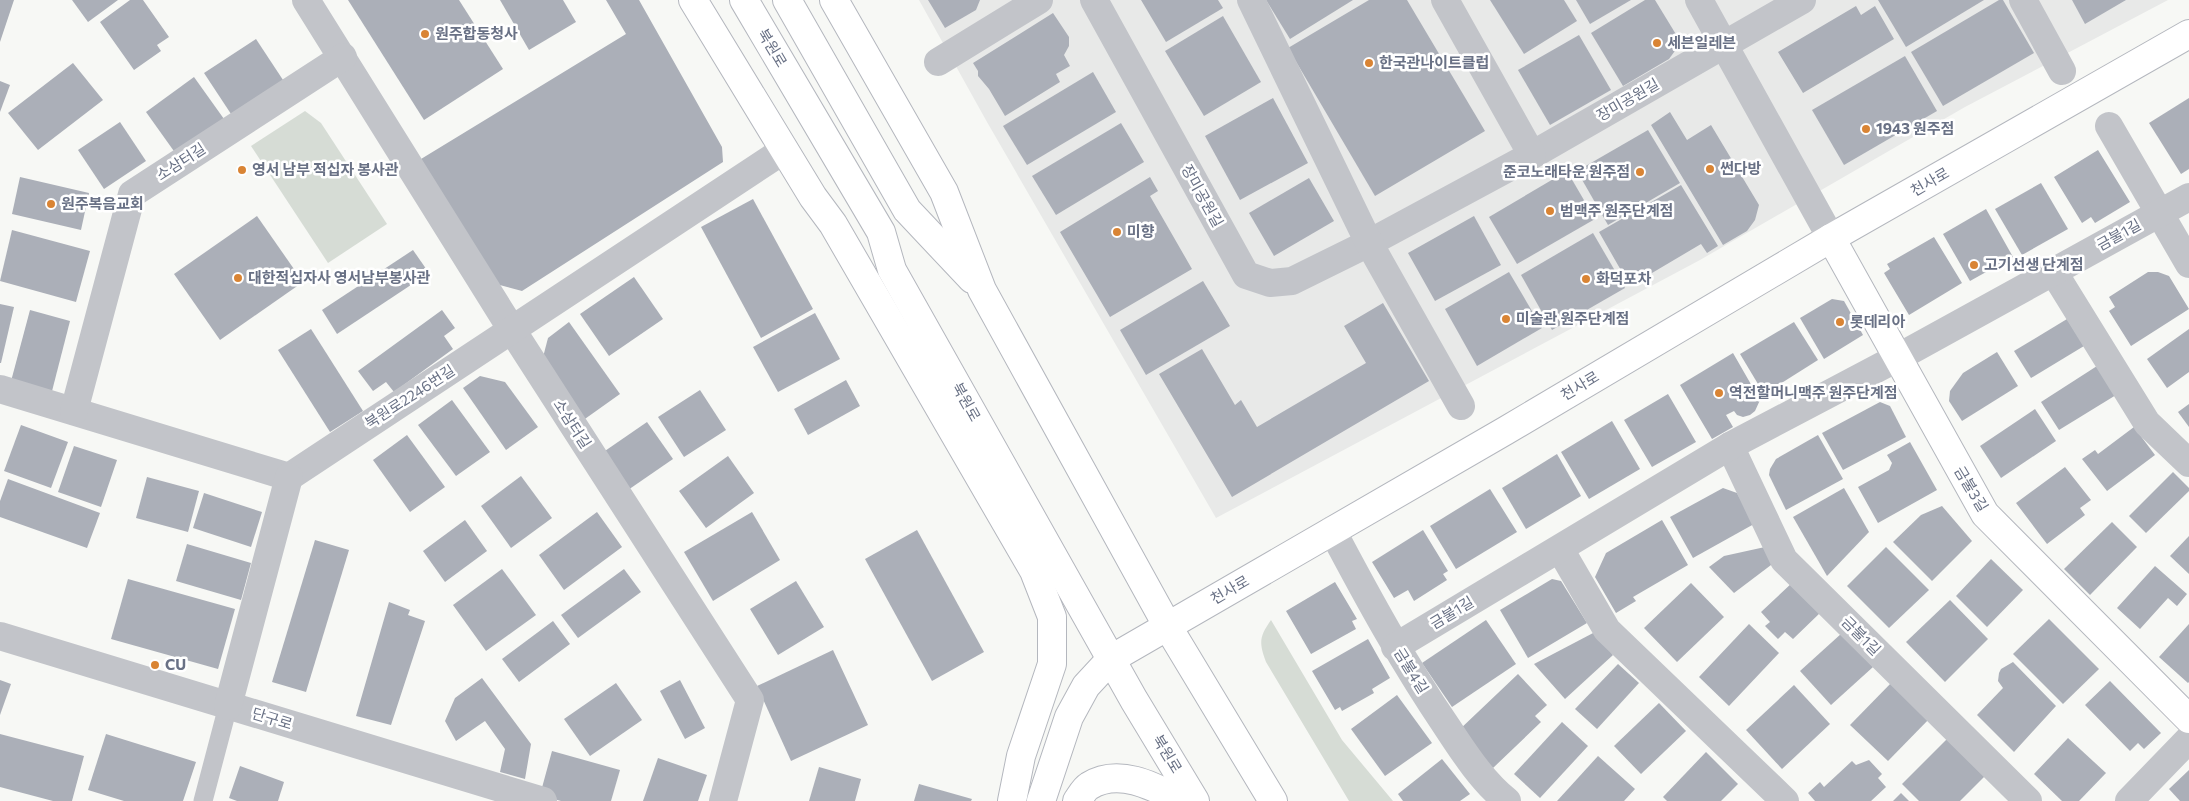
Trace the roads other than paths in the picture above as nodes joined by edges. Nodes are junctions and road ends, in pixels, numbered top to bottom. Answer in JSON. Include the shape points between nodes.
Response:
{"nodes":[{"id":1,"x":306,"y":0,"type":"edge"},
{"id":2,"x":693,"y":0,"type":"edge"},
{"id":3,"x":744,"y":0,"type":"edge"},
{"id":4,"x":787,"y":0,"type":"edge"},
{"id":5,"x":834,"y":0,"type":"edge"},
{"id":6,"x":1039,"y":0,"type":"edge"},
{"id":7,"x":1094,"y":0,"type":"edge"},
{"id":8,"x":1251,"y":0,"type":"edge"},
{"id":9,"x":1445,"y":0,"type":"edge"},
{"id":10,"x":1699,"y":0,"type":"edge"},
{"id":11,"x":1802,"y":0,"type":"edge"},
{"id":12,"x":2023,"y":0,"type":"edge"},
{"id":13,"x":2189,"y":34,"type":"edge"},
{"id":14,"x":1724,"y":45,"type":"junction"},
{"id":15,"x":343,"y":57,"type":"junction"},
{"id":16,"x":938,"y":62,"type":"dead end"},
{"id":17,"x":2062,"y":71,"type":"dead end"},
{"id":18,"x":2109,"y":126,"type":"dead end"},
{"id":19,"x":784,"y":150,"type":"junction"},
{"id":20,"x":1532,"y":155,"type":"junction"},
{"id":21,"x":2189,"y":197,"type":"edge"},
{"id":22,"x":2159,"y":214,"type":"junction"},
{"id":23,"x":833,"y":224,"type":"junction"},
{"id":24,"x":1831,"y":238,"type":"junction"},
{"id":25,"x":1369,"y":243,"type":"junction"},
{"id":26,"x":2189,"y":264,"type":"edge"},
{"id":27,"x":892,"y":270,"type":"junction"},
{"id":28,"x":2053,"y":271,"type":"junction"},
{"id":29,"x":982,"y":290,"type":"junction"},
{"id":30,"x":512,"y":330,"type":"junction"},
{"id":31,"x":1897,"y":358,"type":"junction"},
{"id":32,"x":0,"y":389,"type":"edge"},
{"id":33,"x":1461,"y":406,"type":"dead end"},
{"id":34,"x":74,"y":411,"type":"junction"},
{"id":35,"x":1730,"y":446,"type":"junction"},
{"id":36,"x":2189,"y":463,"type":"edge"},
{"id":37,"x":289,"y":477,"type":"junction"},
{"id":38,"x":1332,"y":530,"type":"junction"},
{"id":39,"x":1560,"y":549,"type":"junction"},
{"id":40,"x":1168,"y":627,"type":"junction"},
{"id":41,"x":0,"y":636,"type":"edge"},
{"id":42,"x":1395,"y":647,"type":"junction"},
{"id":43,"x":1111,"y":659,"type":"junction"},
{"id":44,"x":228,"y":706,"type":"junction"},
{"id":45,"x":2189,"y":719,"type":"edge"},
{"id":46,"x":2189,"y":739,"type":"edge"},
{"id":47,"x":203,"y":801,"type":"edge"},
{"id":48,"x":543,"y":801,"type":"edge"},
{"id":49,"x":723,"y":801,"type":"edge"},
{"id":50,"x":1012,"y":801,"type":"edge"},
{"id":51,"x":1041,"y":801,"type":"edge"},
{"id":52,"x":1077,"y":801,"type":"edge"},
{"id":53,"x":1182,"y":801,"type":"edge"},
{"id":54,"x":1195,"y":801,"type":"edge"},
{"id":55,"x":1273,"y":801,"type":"edge"},
{"id":56,"x":1507,"y":801,"type":"edge"},
{"id":57,"x":1785,"y":801,"type":"edge"},
{"id":58,"x":2028,"y":801,"type":"edge"},
{"id":59,"x":2130,"y":801,"type":"edge"}],
"edges":[{"from":1,"to":15,"type":"street","name":"소삼터길"},
{"from":2,"to":19,"type":"street"},
{"from":3,"to":27,"type":"street","name":"북원로","via":[[881,232]]},
{"from":4,"to":29,"type":"street","via":[[907,210]]},
{"from":5,"to":29,"type":"street","via":[[944,192]]},
{"from":6,"to":16,"type":"street"},
{"from":7,"to":25,"type":"street","name":"장미공원길","via":[[1246,275],[1270,283],[1292,281]]},
{"from":8,"to":25,"type":"street"},
{"from":9,"to":20,"type":"street"},
{"from":10,"to":14,"type":"street"},
{"from":11,"to":14,"type":"street","name":"장미공원길"},
{"from":12,"to":17,"type":"street"},
{"from":13,"to":24,"type":"street","name":"천사로"},
{"from":14,"to":20,"type":"street","name":"장미공원길"},
{"from":14,"to":24,"type":"street"},
{"from":15,"to":30,"type":"street","name":"소삼터길"},
{"from":15,"to":34,"type":"street","name":"소삼터길","via":[[132,194]]},
{"from":18,"to":22,"type":"street","name":"금불1길"},
{"from":19,"to":23,"type":"street","via":[[812,197]]},
{"from":19,"to":30,"type":"street","name":"북원로2246번길"},
{"from":20,"to":25,"type":"street","name":"장미공원길"},
{"from":21,"to":22,"type":"street","name":"금불1길"},
{"from":22,"to":26,"type":"street","name":"금불1길"},
{"from":22,"to":28,"type":"street","name":"금불1길"},
{"from":23,"to":27,"type":"street"},
{"from":23,"to":50,"type":"street","via":[[1034,570],[1052,617],[1052,664],[1022,756]]},
{"from":24,"to":31,"type":"street","name":"금불3길"},
{"from":24,"to":38,"type":"street","name":"천사로"},
{"from":25,"to":33,"type":"street"},
{"from":27,"to":43,"type":"street","name":"북원로"},
{"from":28,"to":31,"type":"street","name":"금불1길"},
{"from":28,"to":36,"type":"street","via":[[2147,423]]},
{"from":29,"to":40,"type":"street"},
{"from":30,"to":37,"type":"street","name":"북원로2246번길"},
{"from":30,"to":49,"type":"street","name":"소삼터길","via":[[750,700]]},
{"from":31,"to":35,"type":"street","name":"금불1길"},
{"from":31,"to":45,"type":"street","name":"금불3길","via":[[1985,514]]},
{"from":32,"to":34,"type":"street"},
{"from":34,"to":37,"type":"street"},
{"from":35,"to":39,"type":"street","name":"금불1길"},
{"from":35,"to":58,"type":"street","name":"금불1길","via":[[1784,560]]},
{"from":37,"to":44,"type":"street"},
{"from":38,"to":40,"type":"street","name":"천사로"},
{"from":38,"to":42,"type":"street","name":"금불4길"},
{"from":39,"to":42,"type":"street","name":"금불1길"},
{"from":39,"to":57,"type":"street","via":[[1607,630]]},
{"from":40,"to":43,"type":"street","name":"천사로"},
{"from":40,"to":55,"type":"street"},
{"from":41,"to":44,"type":"street","name":"단구로"},
{"from":42,"to":56,"type":"street","name":"금불4길","via":[[1457,741],[1495,792]]},
{"from":43,"to":51,"type":"street","name":"천사로","via":[[1086,686],[1069,717]]},
{"from":43,"to":54,"type":"street","name":"북원로"},
{"from":44,"to":47,"type":"lane"},
{"from":44,"to":48,"type":"street","name":"단구로"},
{"from":46,"to":59,"type":"street"},
{"from":52,"to":53,"type":"street","via":[[1089,786],[1109,779],[1128,779],[1155,786]]}]}
